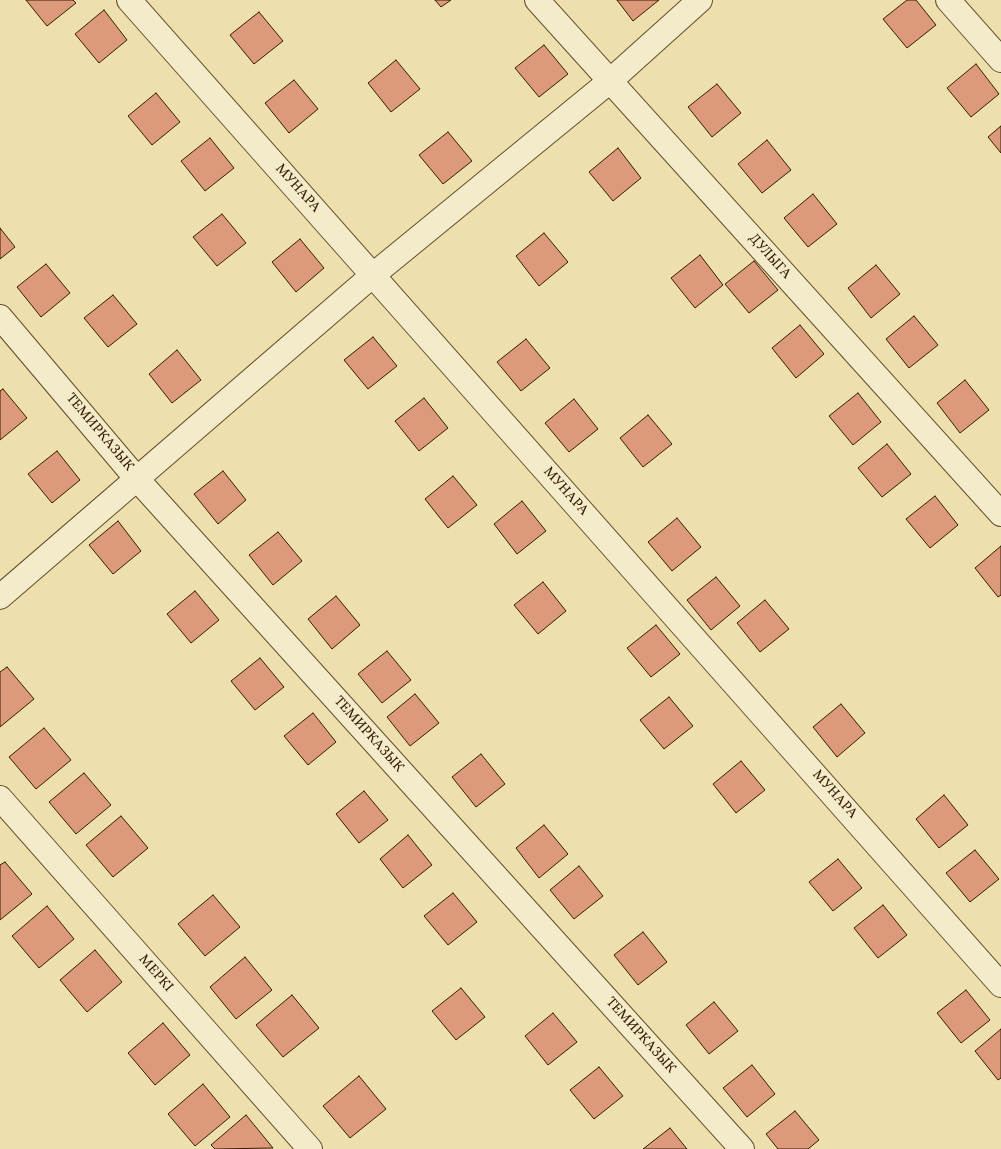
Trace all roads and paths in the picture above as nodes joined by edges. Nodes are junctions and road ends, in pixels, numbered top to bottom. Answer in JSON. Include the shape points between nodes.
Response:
{"nodes":[{"id":1,"x":129,"y":0,"type":"edge"},
{"id":2,"x":537,"y":0,"type":"edge"},
{"id":3,"x":700,"y":0,"type":"edge"},
{"id":4,"x":948,"y":0,"type":"edge"},
{"id":5,"x":1001,"y":60,"type":"edge"},
{"id":6,"x":610,"y":81,"type":"junction"},
{"id":7,"x":373,"y":275,"type":"junction"},
{"id":8,"x":0,"y":317,"type":"edge"},
{"id":9,"x":137,"y":479,"type":"junction"},
{"id":10,"x":1001,"y":514,"type":"edge"},
{"id":11,"x":0,"y":597,"type":"edge"},
{"id":12,"x":0,"y":798,"type":"edge"},
{"id":13,"x":1001,"y":985,"type":"edge"},
{"id":14,"x":310,"y":1149,"type":"edge"},
{"id":15,"x":742,"y":1149,"type":"edge"}],
"edges":[{"from":1,"to":7,"type":"street","name":"МУНАРА"},
{"from":2,"to":6,"type":"street","name":"ДУЛЫГА"},
{"from":3,"to":6,"type":"street"},
{"from":4,"to":5,"type":"street"},
{"from":6,"to":7,"type":"street"},
{"from":6,"to":10,"type":"street","name":"ДУЛЫГА"},
{"from":7,"to":9,"type":"street"},
{"from":7,"to":13,"type":"street","name":"МУНАРА"},
{"from":8,"to":9,"type":"street","name":"ТЕМИРКАЗЫК"},
{"from":9,"to":11,"type":"street"},
{"from":9,"to":15,"type":"street","name":"ТЕМИРКАЗЫК"},
{"from":12,"to":14,"type":"street","name":"МЕРКІ"}]}
